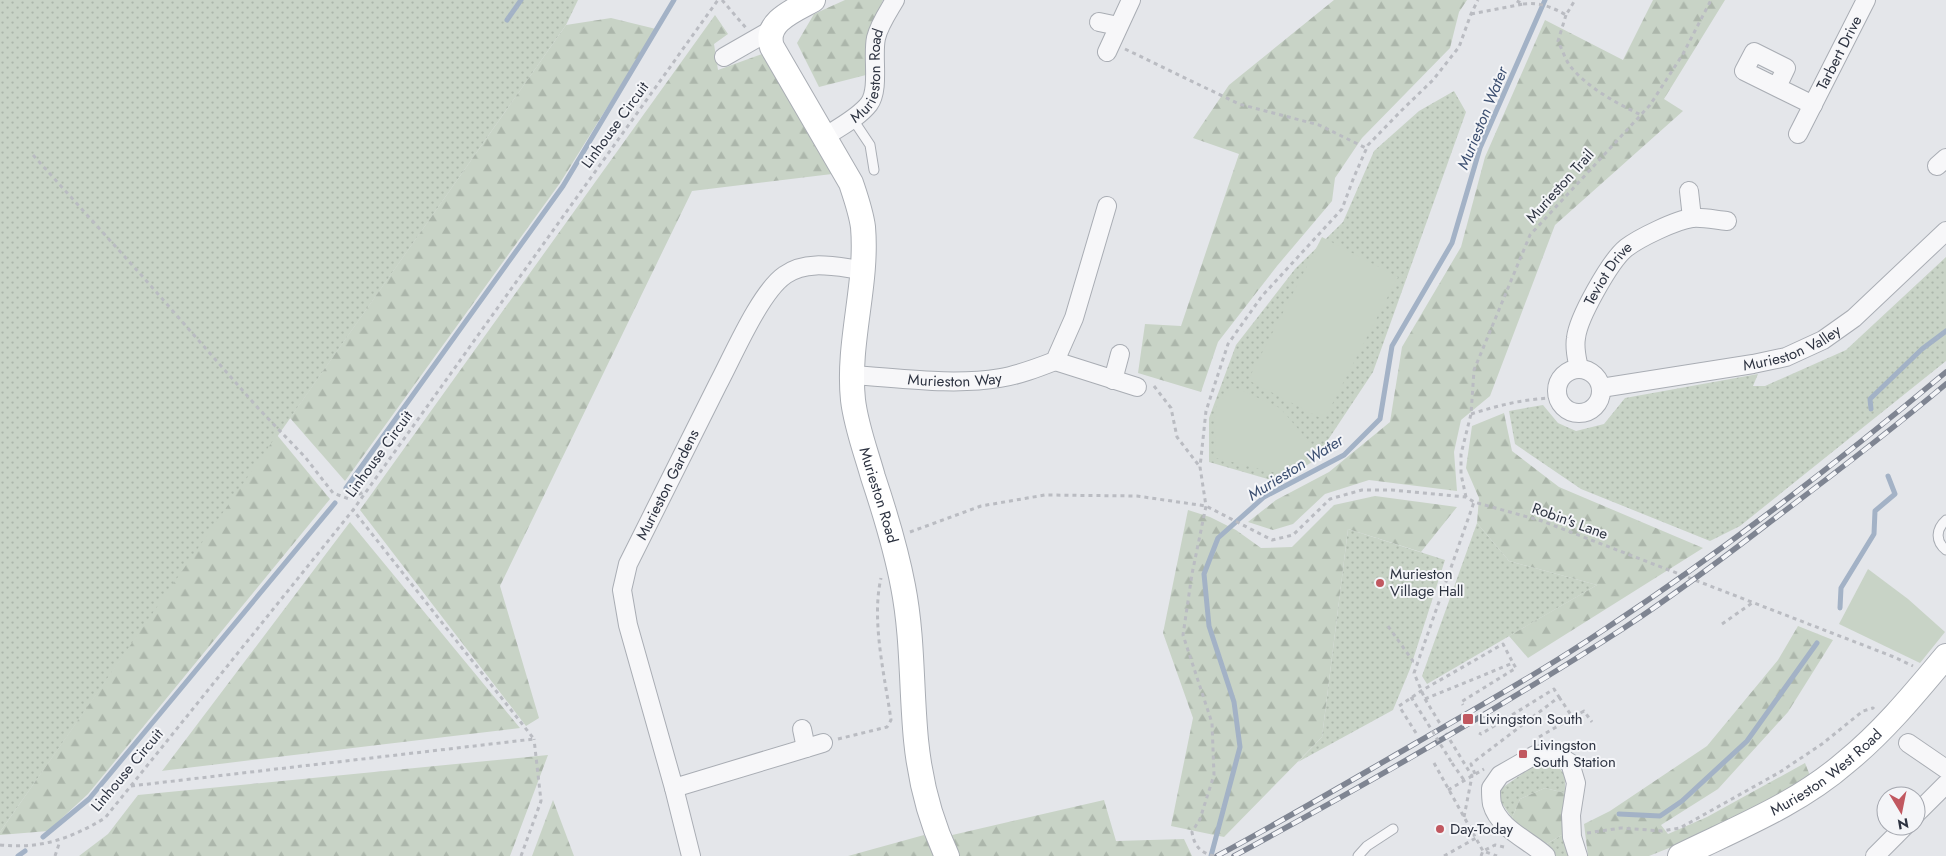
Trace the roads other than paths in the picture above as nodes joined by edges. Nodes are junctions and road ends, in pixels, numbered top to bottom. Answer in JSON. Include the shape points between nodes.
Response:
{"nodes":[{"id":1,"x":813,"y":0,"type":"edge"},
{"id":2,"x":895,"y":0,"type":"edge"},
{"id":3,"x":1131,"y":0,"type":"edge"},
{"id":4,"x":1866,"y":0,"type":"edge"},
{"id":5,"x":1099,"y":22,"type":"dead end"},
{"id":6,"x":763,"y":35,"type":"junction"},
{"id":7,"x":724,"y":57,"type":"dead end"},
{"id":8,"x":1777,"y":87,"type":"dead end"},
{"id":9,"x":1813,"y":105,"type":"junction"},
{"id":10,"x":852,"y":118,"type":"junction"},
{"id":11,"x":1798,"y":134,"type":"dead end"},
{"id":12,"x":825,"y":137,"type":"junction"},
{"id":13,"x":874,"y":170,"type":"dead end"},
{"id":14,"x":1688,"y":191,"type":"dead end"},
{"id":15,"x":1107,"y":206,"type":"dead end"},
{"id":16,"x":1692,"y":218,"type":"junction"},
{"id":17,"x":1727,"y":221,"type":"dead end"},
{"id":18,"x":1946,"y":231,"type":"edge"},
{"id":19,"x":862,"y":270,"type":"junction"},
{"id":20,"x":1120,"y":354,"type":"dead end"},
{"id":21,"x":1055,"y":361,"type":"junction"},
{"id":22,"x":1579,"y":369,"type":"junction"},
{"id":23,"x":853,"y":375,"type":"junction"},
{"id":24,"x":1113,"y":380,"type":"junction"},
{"id":25,"x":1144,"y":385,"type":"road end"},
{"id":26,"x":1601,"y":388,"type":"junction"},
{"id":27,"x":1946,"y":520,"type":"edge"},
{"id":28,"x":1946,"y":550,"type":"edge"},
{"id":29,"x":1946,"y":656,"type":"edge"},
{"id":30,"x":802,"y":729,"type":"dead end"},
{"id":31,"x":823,"y":743,"type":"road end"},
{"id":32,"x":1908,"y":743,"type":"dead end"},
{"id":33,"x":806,"y":748,"type":"junction"},
{"id":34,"x":1946,"y":770,"type":"edge"},
{"id":35,"x":1946,"y":784,"type":"edge"},
{"id":36,"x":674,"y":788,"type":"junction"},
{"id":37,"x":1926,"y":804,"type":"edge"},
{"id":38,"x":1394,"y":829,"type":"dead end"},
{"id":39,"x":1894,"y":836,"type":"edge"},
{"id":40,"x":691,"y":856,"type":"edge"},
{"id":41,"x":947,"y":856,"type":"edge"},
{"id":42,"x":1358,"y":856,"type":"edge"},
{"id":43,"x":1546,"y":856,"type":"edge"},
{"id":44,"x":1578,"y":856,"type":"edge"},
{"id":45,"x":1680,"y":856,"type":"edge"},
{"id":46,"x":1875,"y":856,"type":"edge"}],
"edges":[{"from":1,"to":6,"type":"street","via":[[790,12]]},
{"from":2,"to":10,"type":"street","name":"Murieston Road","via":[[875,40],[874,88],[870,102]]},
{"from":3,"to":5,"type":"street","via":[[1112,40]]},
{"from":4,"to":9,"type":"street","name":"Tarbert Drive"},
{"from":6,"to":7,"type":"street"},
{"from":6,"to":12,"type":"street","name":"Murieston Road","via":[[770,37],[772,48]]},
{"from":8,"to":9,"type":"street","name":"Tarbert Drive"},
{"from":9,"to":11,"type":"street","name":"Tarbert Drive"},
{"from":10,"to":12,"type":"street","name":"Murieston Road"},
{"from":10,"to":13,"type":"lane","via":[[870,146]]},
{"from":12,"to":19,"type":"street","name":"Murieston Road","via":[[851,183],[859,207],[863,228]]},
{"from":14,"to":16,"type":"street"},
{"from":15,"to":21,"type":"street","via":[[1074,318]]},
{"from":16,"to":17,"type":"street","name":"Teviot Drive"},
{"from":16,"to":22,"type":"street","name":"Teviot Drive","via":[[1638,241],[1625,249],[1611,266],[1590,300],[1578,328],[1575,351]]},
{"from":18,"to":26,"type":"street","name":"Murieston Valley","via":[[1854,318],[1823,340],[1786,357]]},
{"from":19,"to":23,"type":"street","name":"Murieston Road"},
{"from":19,"to":36,"type":"street","name":"Murieston Gardens","via":[[804,266],[785,275],[770,288],[628,564],[622,590],[628,625]]},
{"from":20,"to":24,"type":"street"},
{"from":21,"to":23,"type":"street","name":"Murieston Way","via":[[999,378],[939,381]]},
{"from":21,"to":24,"type":"street"},
{"from":22,"to":26,"type":"street","via":[[1593,374]]},
{"from":22,"to":26,"type":"street","via":[[1560,378],[1556,388],[1563,408],[1579,414],[1586,412],[1597,404]]},
{"from":23,"to":41,"type":"street","name":"Murieston Road","via":[[858,428],[893,540],[903,587],[910,632],[916,740],[923,788]]},
{"from":24,"to":25,"type":"street"},
{"from":27,"to":28,"type":"lane","via":[[1937,535]]},
{"from":29,"to":45,"type":"street","name":"Murieston West Road","via":[[1892,719],[1846,763],[1787,804]]},
{"from":30,"to":33,"type":"street"},
{"from":31,"to":33,"type":"street"},
{"from":32,"to":34,"type":"street"},
{"from":33,"to":36,"type":"street"},
{"from":35,"to":37,"type":"street"},
{"from":36,"to":40,"type":"street","name":"Murieston Gardens"},
{"from":38,"to":42,"type":"lane","via":[[1367,846]]},
{"from":39,"to":46,"type":"street"},
{"from":43,"to":44,"type":"street","via":[[1503,822],[1492,805],[1491,788],[1500,775],[1535,755],[1554,753],[1570,763],[1576,783],[1571,815],[1572,838]]}]}
